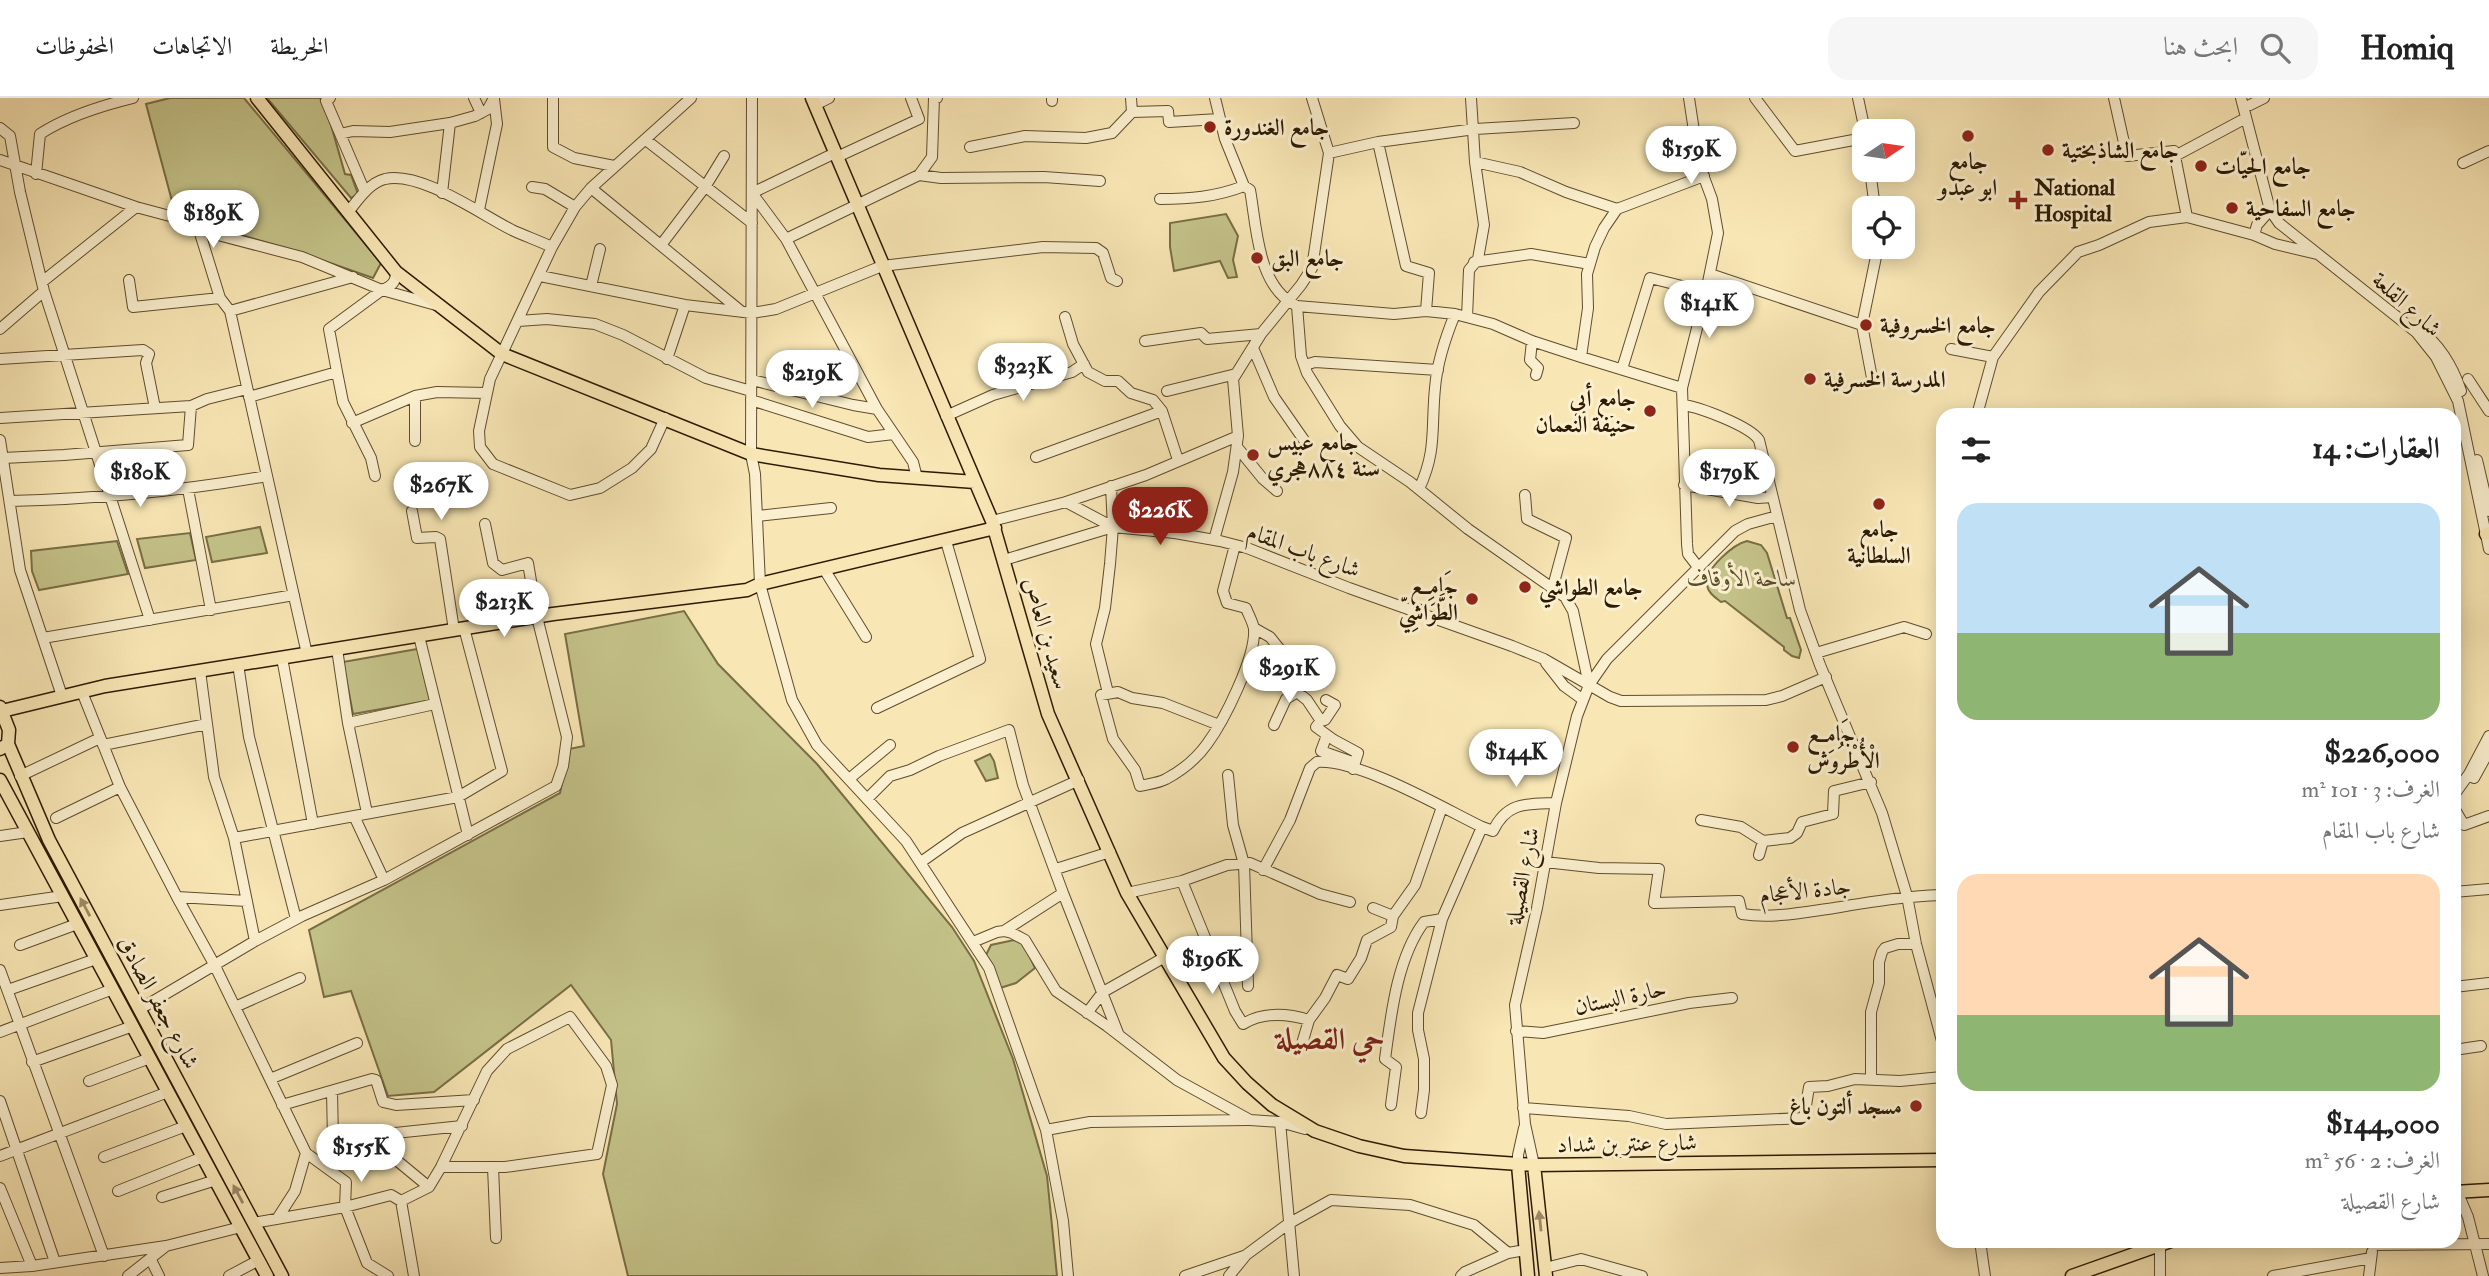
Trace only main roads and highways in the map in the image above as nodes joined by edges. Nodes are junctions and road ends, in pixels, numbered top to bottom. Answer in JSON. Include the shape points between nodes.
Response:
{"nodes":[{"id":1,"x":257,"y":98,"type":"edge"},
{"id":2,"x":813,"y":102,"type":"edge"},
{"id":3,"x":975,"y":482,"type":"junction"},
{"id":4,"x":993,"y":524,"type":"junction"},
{"id":5,"x":1,"y":708,"type":"edge"},
{"id":6,"x":4,"y":746,"type":"edge"},
{"id":7,"x":0,"y":780,"type":"edge"},
{"id":8,"x":1315,"y":1131,"type":"joint"},
{"id":9,"x":1936,"y":1160,"type":"edge"},
{"id":10,"x":1518,"y":1165,"type":"junction"},
{"id":11,"x":1534,"y":1166,"type":"junction"},
{"id":12,"x":2461,"y":1189,"type":"edge"},
{"id":13,"x":2489,"y":1190,"type":"edge"},
{"id":14,"x":247,"y":1225,"type":"junction"},
{"id":15,"x":2151,"y":1248,"type":"edge"},
{"id":16,"x":1546,"y":1272,"type":"edge"},
{"id":17,"x":267,"y":1276,"type":"edge"},
{"id":18,"x":282,"y":1276,"type":"edge"},
{"id":19,"x":1528,"y":1276,"type":"edge"},
{"id":20,"x":2072,"y":1276,"type":"edge"}],
"edges":[{"from":1,"to":3,"type":"main road","via":[[396,272],[502,354],[751,454],[879,475]]},
{"from":2,"to":3,"type":"main road","name":"سعيد بن العاص"},
{"from":3,"to":4,"type":"main road","name":"سعيد بن العاص"},
{"from":4,"to":5,"type":"main road","via":[[946,541],[747,590],[459,629]]},
{"from":4,"to":8,"type":"main road","name":"سعيد بن العاص","via":[[1048,714],[1127,893],[1224,1058],[1272,1105]]},
{"from":5,"to":6,"type":"main road","name":"شارع جعفر الصادق","via":[[9,730]]},
{"from":14,"to":6,"type":"main road","name":"شارع جعفر الصادق","one_way":true},
{"from":7,"to":14,"type":"main road","name":"شارع جعفر الصادق","via":[[216,1181]]},
{"from":8,"to":10,"type":"main road","name":"شارع عنتر بن شداد","via":[[1404,1156]]},
{"from":9,"to":11,"type":"main road","name":"شارع عنتر بن شداد"},
{"from":10,"to":11,"type":"main road","name":"شارع عنتر بن شداد"},
{"from":10,"to":19,"type":"main road"},
{"from":16,"to":11,"type":"main road","one_way":true},
{"from":12,"to":13,"type":"main road"},
{"from":14,"to":17,"type":"main road","name":"شارع جعفر الصادق"},
{"from":14,"to":18,"type":"main road","name":"شارع جعفر الصادق"},
{"from":15,"to":20,"type":"main road"}]}
